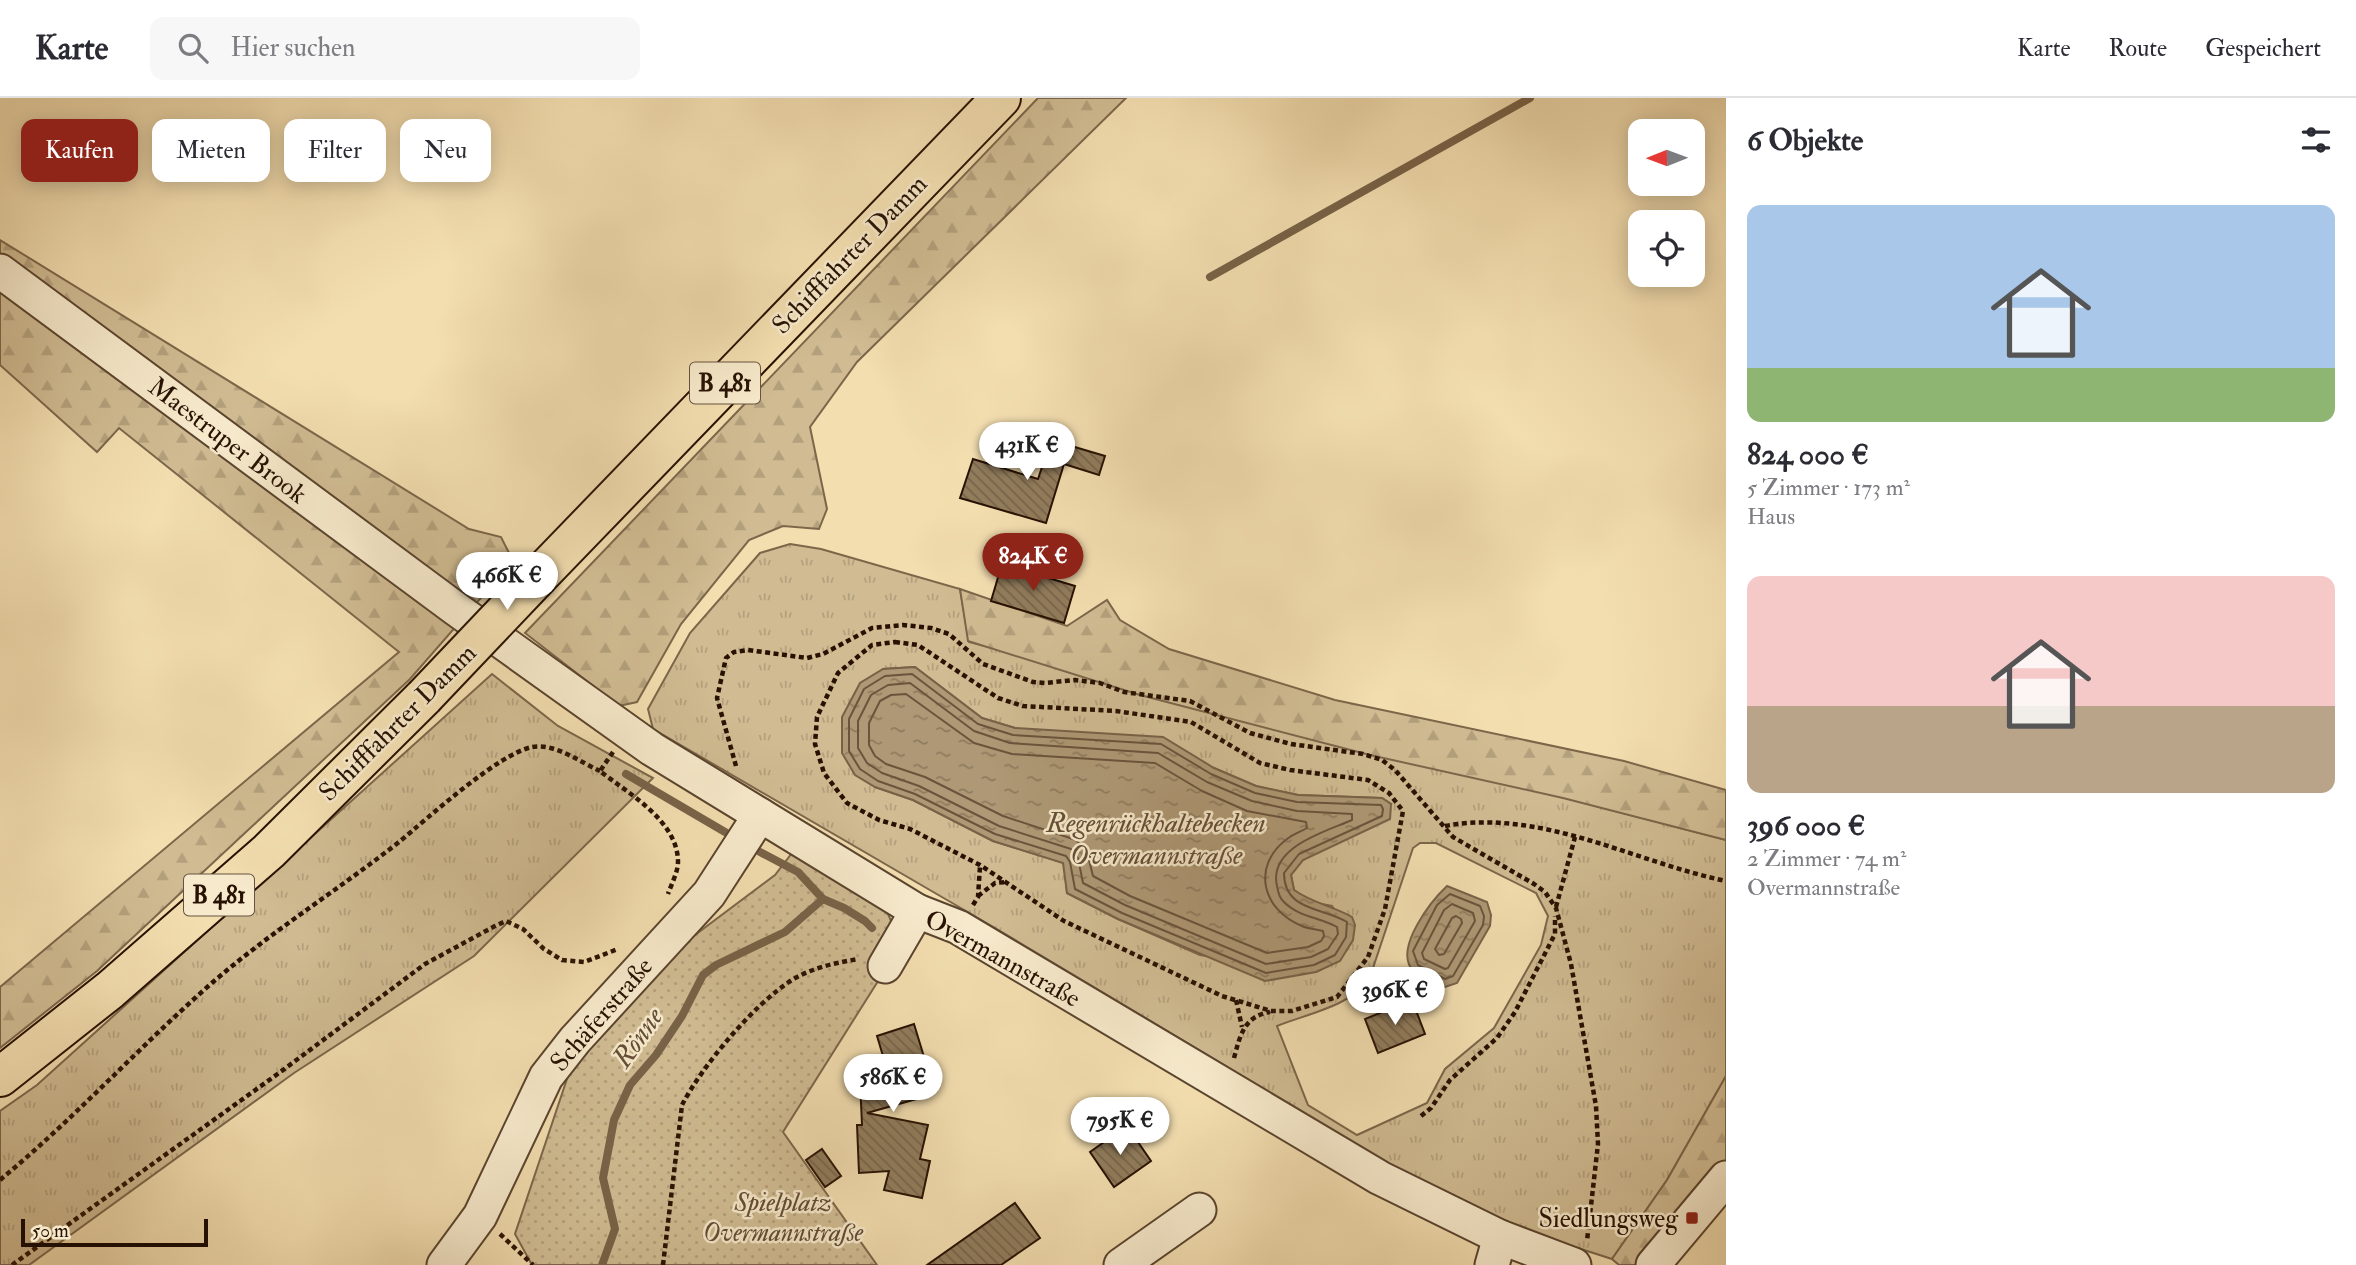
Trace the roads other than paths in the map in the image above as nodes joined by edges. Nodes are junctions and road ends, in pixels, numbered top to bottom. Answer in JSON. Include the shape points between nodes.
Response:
{"nodes":[{"id":1,"x":1001,"y":98,"type":"edge"},
{"id":2,"x":0,"y":271,"type":"edge"},
{"id":3,"x":456,"y":609,"type":"joint"},
{"id":4,"x":760,"y":815,"type":"junction"},
{"id":5,"x":917,"y":911,"type":"junction"},
{"id":6,"x":887,"y":964,"type":"road end"},
{"id":7,"x":0,"y":1077,"type":"edge"},
{"id":8,"x":1726,"y":1178,"type":"edge"},
{"id":9,"x":1199,"y":1210,"type":"dead end"},
{"id":10,"x":1496,"y":1251,"type":"edge"},
{"id":11,"x":1579,"y":1259,"type":"edge"},
{"id":12,"x":444,"y":1265,"type":"edge"},
{"id":13,"x":1121,"y":1265,"type":"edge"},
{"id":14,"x":1653,"y":1265,"type":"edge"}],
"edges":[{"from":1,"to":7,"type":"main road","name":"Schifffahrter Damm","number":"B 481","bridge":true,"via":[[270,851]]},
{"from":2,"to":3,"type":"street","name":"Maestruper Brook"},
{"from":3,"to":4,"type":"street","name":"Overmannstraße","via":[[629,732]]},
{"from":4,"to":5,"type":"street","name":"Overmannstraße"},
{"from":4,"to":12,"type":"street","name":"Schäferstraße","via":[[709,894],[546,1077],[480,1216]]},
{"from":5,"to":6,"type":"street"},
{"from":5,"to":10,"type":"street","name":"Overmannstraße","via":[[958,927]]},
{"from":8,"to":14,"type":"street"},
{"from":9,"to":13,"type":"street"},
{"from":10,"to":11,"type":"street","name":"Overmannstraße"}]}
